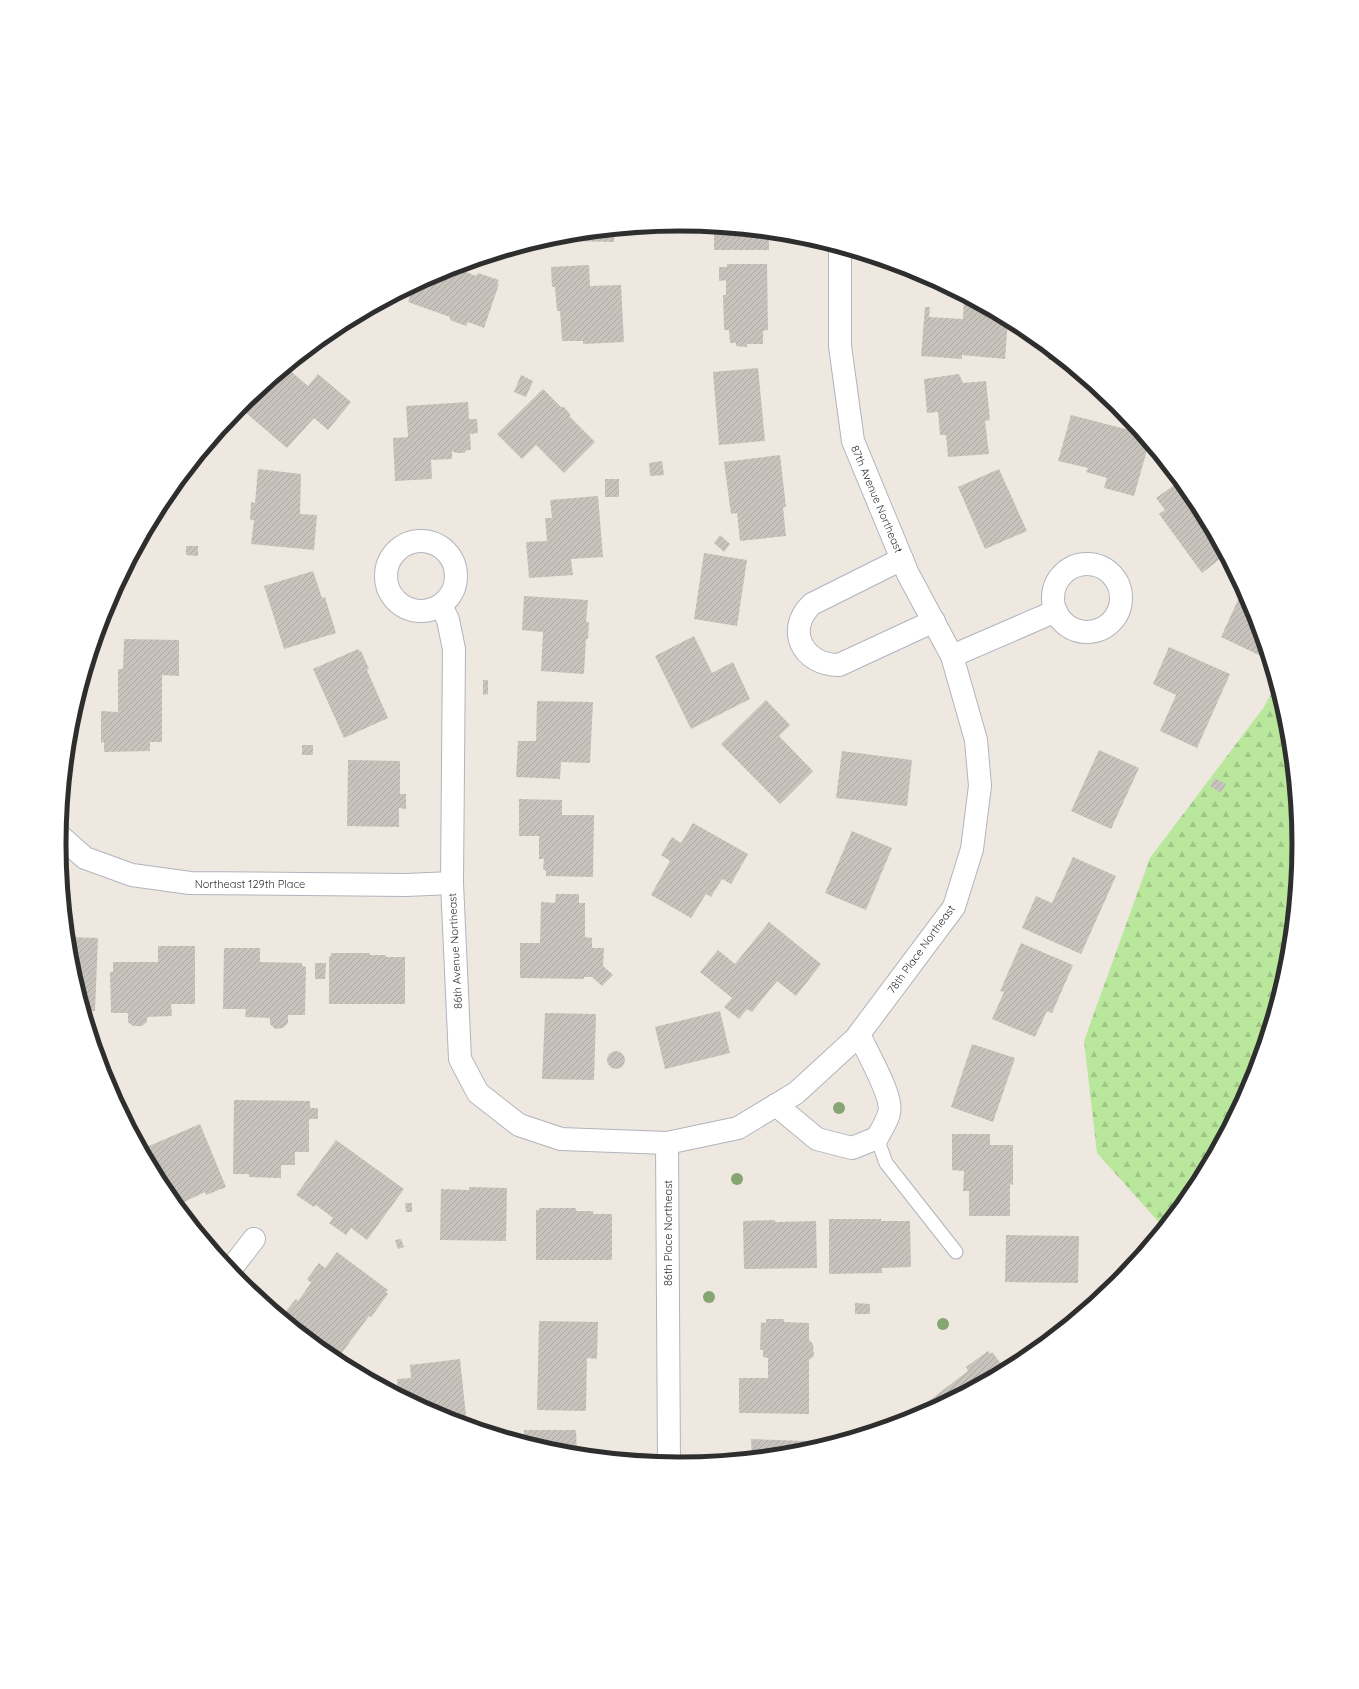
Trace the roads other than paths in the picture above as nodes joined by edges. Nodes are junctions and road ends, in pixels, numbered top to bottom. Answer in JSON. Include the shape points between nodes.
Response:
{"nodes":[{"id":1,"x":840,"y":253,"type":"edge"},
{"id":2,"x":902,"y":559,"type":"junction"},
{"id":3,"x":441,"y":605,"type":"dead end"},
{"id":4,"x":1056,"y":610,"type":"dead end"},
{"id":5,"x":934,"y":621,"type":"junction"},
{"id":6,"x":952,"y":656,"type":"junction"},
{"id":7,"x":66,"y":841,"type":"edge"},
{"id":8,"x":452,"y":883,"type":"junction"},
{"id":9,"x":859,"y":1034,"type":"junction"},
{"id":10,"x":776,"y":1105,"type":"junction"},
{"id":11,"x":877,"y":1138,"type":"junction"},
{"id":12,"x":667,"y":1143,"type":"junction"},
{"id":13,"x":254,"y":1239,"type":"dead end"},
{"id":14,"x":956,"y":1252,"type":"dead end"},
{"id":15,"x":234,"y":1265,"type":"edge"},
{"id":16,"x":668,"y":1458,"type":"edge"}],
"edges":[{"from":1,"to":2,"type":"street","name":"87th Avenue Northeast","via":[[840,346],[853,441]]},
{"from":2,"to":5,"type":"street","name":"87th Avenue Northeast"},
{"from":2,"to":5,"type":"street","name":"87th Avenue Northeast","via":[[812,604],[800,620],[800,641],[805,650],[820,662],[839,665]]},
{"from":3,"to":8,"type":"street","name":"86th Avenue Northeast","via":[[448,620],[454,648]]},
{"from":4,"to":6,"type":"street"},
{"from":5,"to":6,"type":"street","name":"87th Avenue Northeast"},
{"from":6,"to":9,"type":"street","name":"78th Place Northeast","via":[[976,740],[980,786],[972,849],[954,908]]},
{"from":7,"to":8,"type":"street","name":"Northeast 129th Place","via":[[85,858],[132,875],[190,883]]},
{"from":8,"to":12,"type":"street","name":"86th Avenue Northeast","via":[[460,1059],[478,1093],[519,1125],[561,1139]]},
{"from":9,"to":10,"type":"street","name":"78th Place Northeast","via":[[796,1093]]},
{"from":9,"to":11,"type":"street","via":[[885,1085],[890,1112]]},
{"from":10,"to":11,"type":"street","via":[[817,1139],[852,1148]]},
{"from":10,"to":12,"type":"street","via":[[738,1128]]},
{"from":11,"to":14,"type":"lane","via":[[886,1163]]},
{"from":12,"to":16,"type":"street","name":"86th Place Northeast"},
{"from":13,"to":15,"type":"street"}]}
